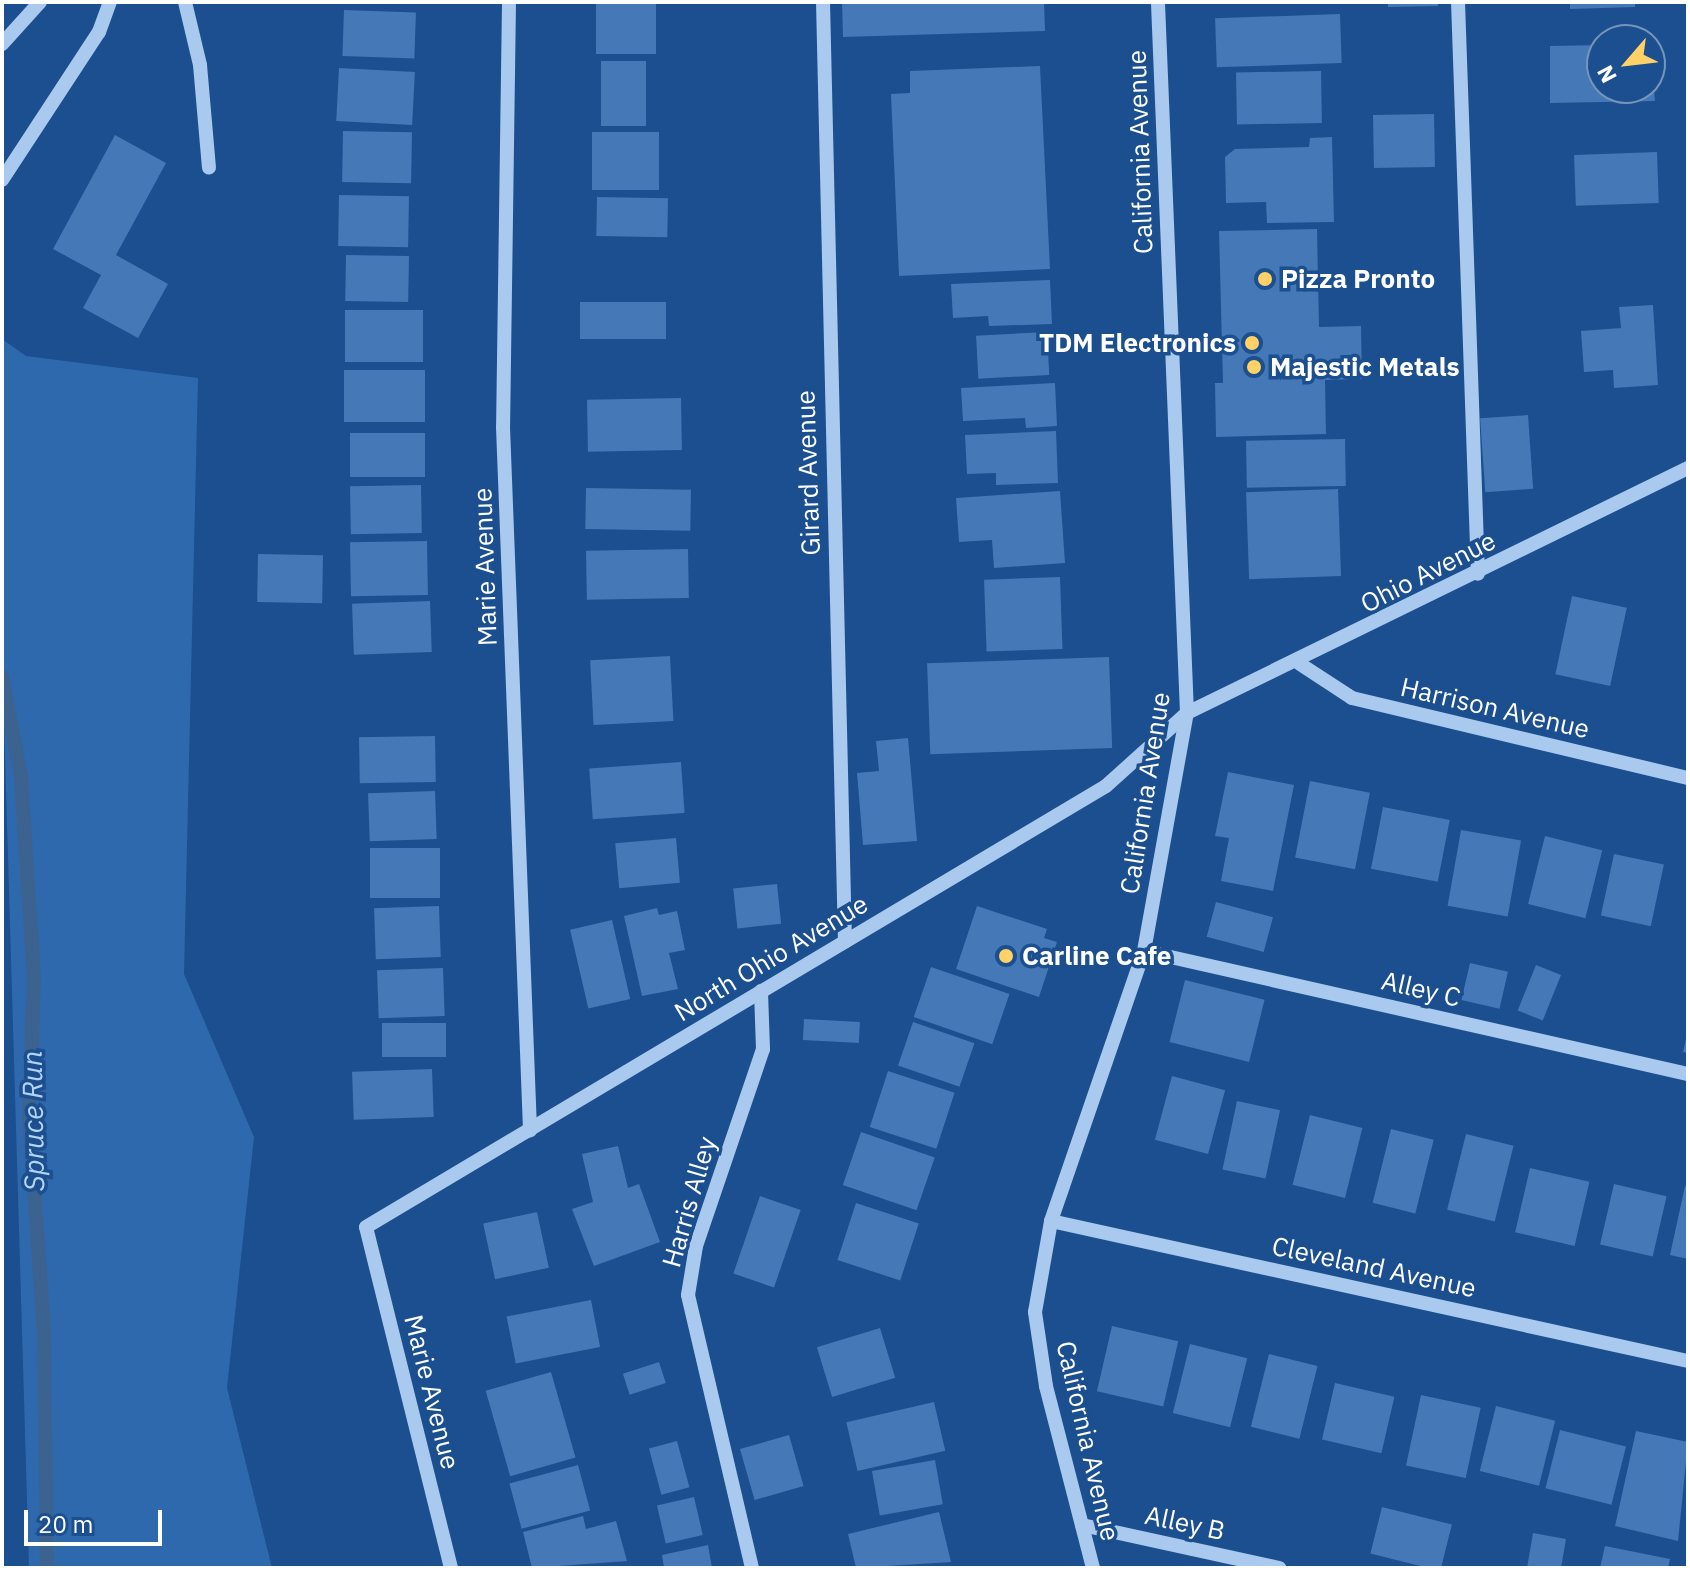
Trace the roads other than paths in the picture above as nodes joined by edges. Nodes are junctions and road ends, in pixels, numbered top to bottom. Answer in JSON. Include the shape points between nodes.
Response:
{"nodes":[{"id":1,"x":40,"y":2,"type":"edge"},
{"id":2,"x":110,"y":2,"type":"edge"},
{"id":3,"x":185,"y":2,"type":"edge"},
{"id":4,"x":509,"y":2,"type":"edge"},
{"id":5,"x":823,"y":2,"type":"edge"},
{"id":6,"x":1158,"y":2,"type":"edge"},
{"id":7,"x":1458,"y":2,"type":"edge"},
{"id":8,"x":2,"y":44,"type":"edge"},
{"id":9,"x":209,"y":168,"type":"dead end"},
{"id":10,"x":2,"y":180,"type":"edge"},
{"id":11,"x":1688,"y":468,"type":"edge"},
{"id":12,"x":1478,"y":574,"type":"junction"},
{"id":13,"x":1300,"y":664,"type":"junction"},
{"id":14,"x":1187,"y":713,"type":"junction"},
{"id":15,"x":1688,"y":778,"type":"edge"},
{"id":16,"x":845,"y":942,"type":"junction"},
{"id":17,"x":1144,"y":951,"type":"junction"},
{"id":18,"x":761,"y":991,"type":"junction"},
{"id":19,"x":1688,"y":1074,"type":"edge"},
{"id":20,"x":530,"y":1130,"type":"junction"},
{"id":21,"x":1051,"y":1221,"type":"junction"},
{"id":22,"x":366,"y":1227,"type":"joint"},
{"id":23,"x":1688,"y":1361,"type":"edge"},
{"id":24,"x":1082,"y":1525,"type":"junction"},
{"id":25,"x":451,"y":1568,"type":"edge"},
{"id":26,"x":752,"y":1568,"type":"edge"},
{"id":27,"x":1093,"y":1568,"type":"edge"},
{"id":28,"x":1279,"y":1568,"type":"edge"}],
"edges":[{"from":1,"to":8,"type":"street"},
{"from":2,"to":10,"type":"street","via":[[99,32]]},
{"from":3,"to":9,"type":"street","via":[[200,65]]},
{"from":4,"to":20,"type":"street","name":"Marie Avenue","via":[[503,427]]},
{"from":5,"to":16,"type":"street","name":"Girard Avenue"},
{"from":6,"to":14,"type":"street","name":"California Avenue"},
{"from":7,"to":12,"type":"street"},
{"from":11,"to":12,"type":"street","name":"Ohio Avenue"},
{"from":12,"to":13,"type":"street","name":"Ohio Avenue"},
{"from":13,"to":14,"type":"street","name":"Ohio Avenue"},
{"from":13,"to":15,"type":"street","name":"Harrison Avenue","via":[[1352,698]]},
{"from":14,"to":16,"type":"street","name":"North Ohio Avenue","via":[[1106,786]]},
{"from":14,"to":17,"type":"street","name":"California Avenue"},
{"from":16,"to":18,"type":"street","name":"North Ohio Avenue"},
{"from":17,"to":19,"type":"street","name":"Alley C"},
{"from":17,"to":21,"type":"street","name":"California Avenue"},
{"from":18,"to":20,"type":"street","name":"North Ohio Avenue"},
{"from":18,"to":26,"type":"street","name":"Harris Alley","via":[[763,1049],[696,1246],[688,1295]]},
{"from":20,"to":22,"type":"street","name":"North Ohio Avenue"},
{"from":21,"to":23,"type":"street","name":"Cleveland Avenue"},
{"from":21,"to":24,"type":"street","name":"California Avenue","via":[[1035,1312]]},
{"from":22,"to":25,"type":"street","name":"Marie Avenue"},
{"from":24,"to":27,"type":"street","name":"California Avenue"},
{"from":24,"to":28,"type":"street","name":"Alley B"}]}
